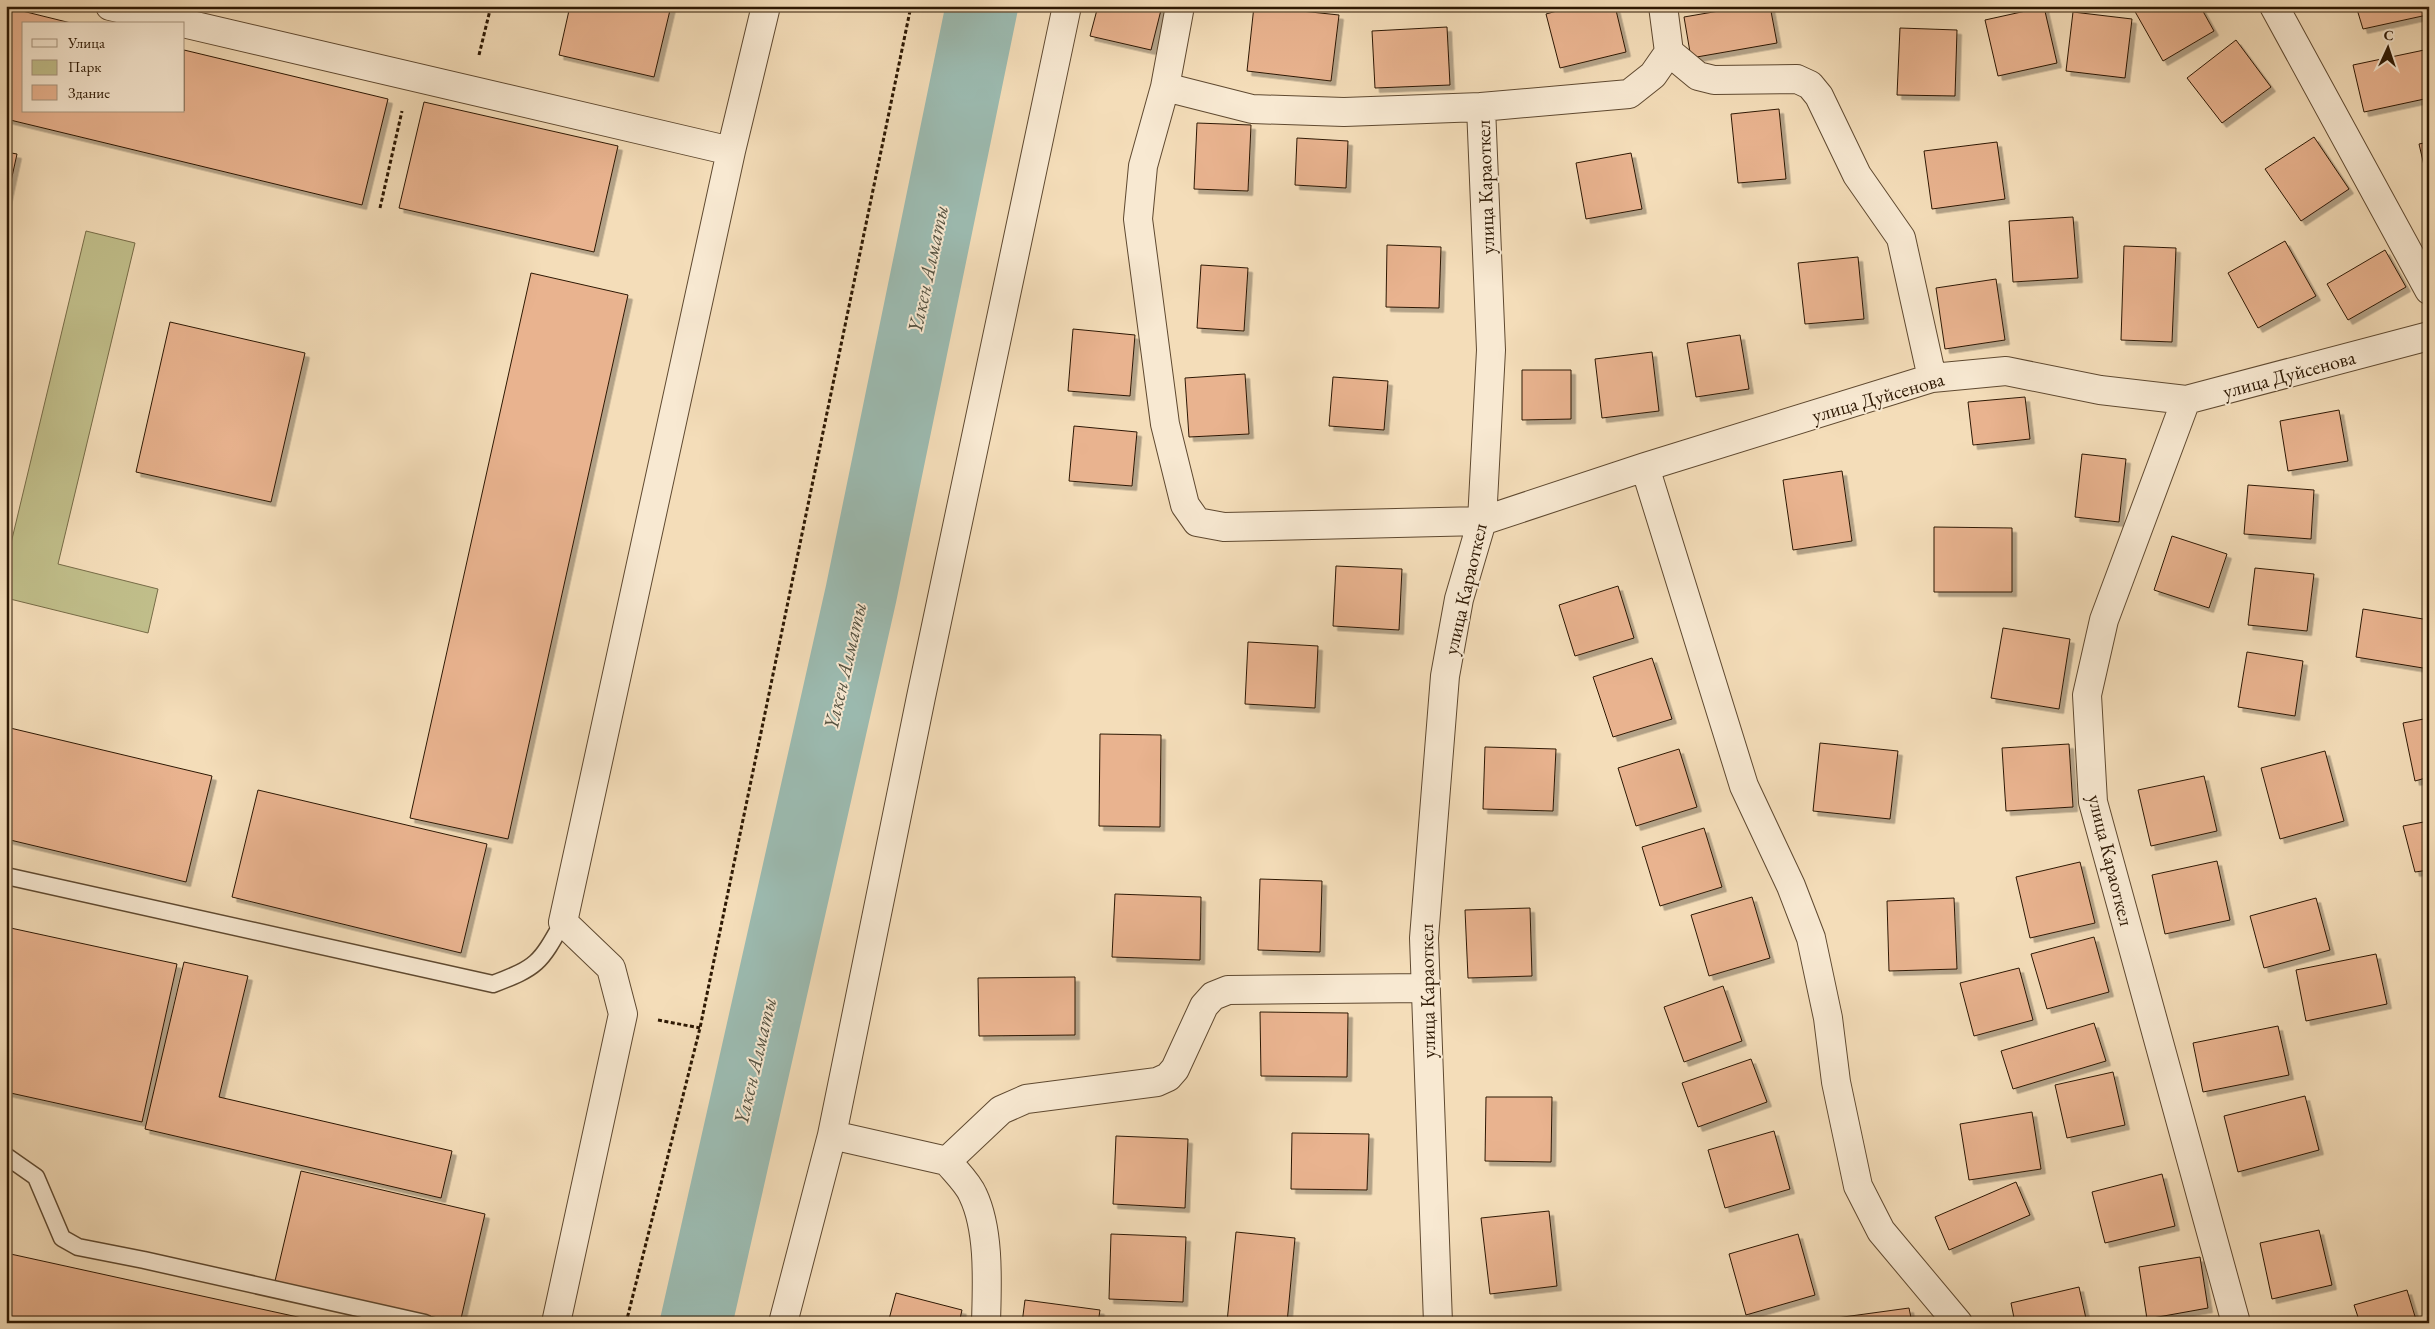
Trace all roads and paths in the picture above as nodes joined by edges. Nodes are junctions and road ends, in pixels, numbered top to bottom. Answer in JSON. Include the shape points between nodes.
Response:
{"nodes":[{"id":1,"x":110,"y":6,"type":"edge"},
{"id":2,"x":491,"y":6,"type":"edge"},
{"id":3,"x":766,"y":6,"type":"edge"},
{"id":4,"x":911,"y":6,"type":"edge"},
{"id":5,"x":1066,"y":6,"type":"edge"},
{"id":6,"x":1180,"y":6,"type":"edge"},
{"id":7,"x":1663,"y":6,"type":"edge"},
{"id":8,"x":2274,"y":6,"type":"edge"},
{"id":9,"x":179,"y":22,"type":"edge"},
{"id":10,"x":185,"y":24,"type":"edge"},
{"id":11,"x":1668,"y":52,"type":"junction"},
{"id":12,"x":410,"y":76,"type":"junction"},
{"id":13,"x":1166,"y":87,"type":"junction"},
{"id":14,"x":471,"y":90,"type":"junction"},
{"id":15,"x":1481,"y":107,"type":"junction"},
{"id":16,"x":731,"y":151,"type":"junction"},
{"id":17,"x":380,"y":208,"type":"dead end"},
{"id":18,"x":2429,"y":290,"type":"edge"},
{"id":19,"x":2429,"y":336,"type":"edge"},
{"id":20,"x":1932,"y":378,"type":"junction"},
{"id":21,"x":2186,"y":400,"type":"junction"},
{"id":22,"x":1645,"y":467,"type":"junction"},
{"id":23,"x":1482,"y":521,"type":"junction"},
{"id":24,"x":6,"y":876,"type":"edge"},
{"id":25,"x":563,"y":922,"type":"junction"},
{"id":26,"x":1425,"y":988,"type":"junction"},
{"id":27,"x":623,"y":1014,"type":"junction"},
{"id":28,"x":700,"y":1028,"type":"junction"},
{"id":29,"x":832,"y":1135,"type":"junction"},
{"id":30,"x":6,"y":1156,"type":"edge"},
{"id":31,"x":947,"y":1161,"type":"junction"},
{"id":32,"x":425,"y":1323,"type":"edge"},
{"id":33,"x":556,"y":1323,"type":"edge"},
{"id":34,"x":626,"y":1323,"type":"edge"},
{"id":35,"x":783,"y":1323,"type":"edge"},
{"id":36,"x":986,"y":1323,"type":"edge"},
{"id":37,"x":1438,"y":1323,"type":"edge"},
{"id":38,"x":1958,"y":1323,"type":"edge"},
{"id":39,"x":2236,"y":1323,"type":"edge"}],
"edges":[{"from":1,"to":9,"type":"street"},
{"from":2,"to":14,"type":"path"},
{"from":3,"to":16,"type":"street"},
{"from":4,"to":28,"type":"path"},
{"from":5,"to":29,"type":"street"},
{"from":6,"to":13,"type":"street"},
{"from":7,"to":11,"type":"street"},
{"from":8,"to":18,"type":"street"},
{"from":10,"to":12,"type":"street"},
{"from":11,"to":15,"type":"street","name":"улица Караоткел","via":[[1653,75],[1629,94]]},
{"from":11,"to":20,"type":"street","via":[[1698,76],[1714,80],[1797,79],[1810,85],[1819,96],[1857,175],[1901,238]]},
{"from":12,"to":14,"type":"street"},
{"from":12,"to":17,"type":"path"},
{"from":13,"to":15,"type":"street","via":[[1252,109],[1344,112]]},
{"from":13,"to":23,"type":"street","name":"улица Дуйсенова","via":[[1143,166],[1138,219],[1165,424],[1186,505],[1197,522],[1224,527]]},
{"from":14,"to":16,"type":"street"},
{"from":15,"to":23,"type":"street","name":"улица Караоткел","via":[[1491,350]]},
{"from":16,"to":25,"type":"street"},
{"from":19,"to":21,"type":"street","name":"улица Дуйсенова"},
{"from":20,"to":21,"type":"street","name":"улица Дуйсенова","via":[[2006,371],[2100,390]]},
{"from":20,"to":22,"type":"street","name":"улица Дуйсенова"},
{"from":21,"to":39,"type":"street","name":"улица Караоткел","via":[[2104,620],[2087,695],[2093,802]]},
{"from":22,"to":23,"type":"street","name":"улица Дуйсенова"},
{"from":22,"to":38,"type":"street","via":[[1744,786],[1791,886],[1811,938],[1858,1186],[1881,1231]]},
{"from":23,"to":26,"type":"street","name":"улица Караоткел","via":[[1460,599],[1445,676],[1424,938]]},
{"from":24,"to":25,"type":"lane","via":[[493,984],[525,971],[543,957]]},
{"from":25,"to":27,"type":"street","via":[[611,968]]},
{"from":26,"to":31,"type":"street","via":[[1228,990],[1214,996],[1204,1006],[1175,1069],[1168,1077],[1157,1082],[1026,1099],[1002,1110]]},
{"from":26,"to":37,"type":"street","name":"улица Караоткел"},
{"from":27,"to":28,"type":"path"},
{"from":27,"to":33,"type":"street"},
{"from":28,"to":34,"type":"path"},
{"from":29,"to":31,"type":"street"},
{"from":29,"to":35,"type":"street"},
{"from":30,"to":32,"type":"lane","via":[[36,1177],[62,1238],[78,1247]]},
{"from":31,"to":36,"type":"street","via":[[973,1194],[984,1236]]}]}
